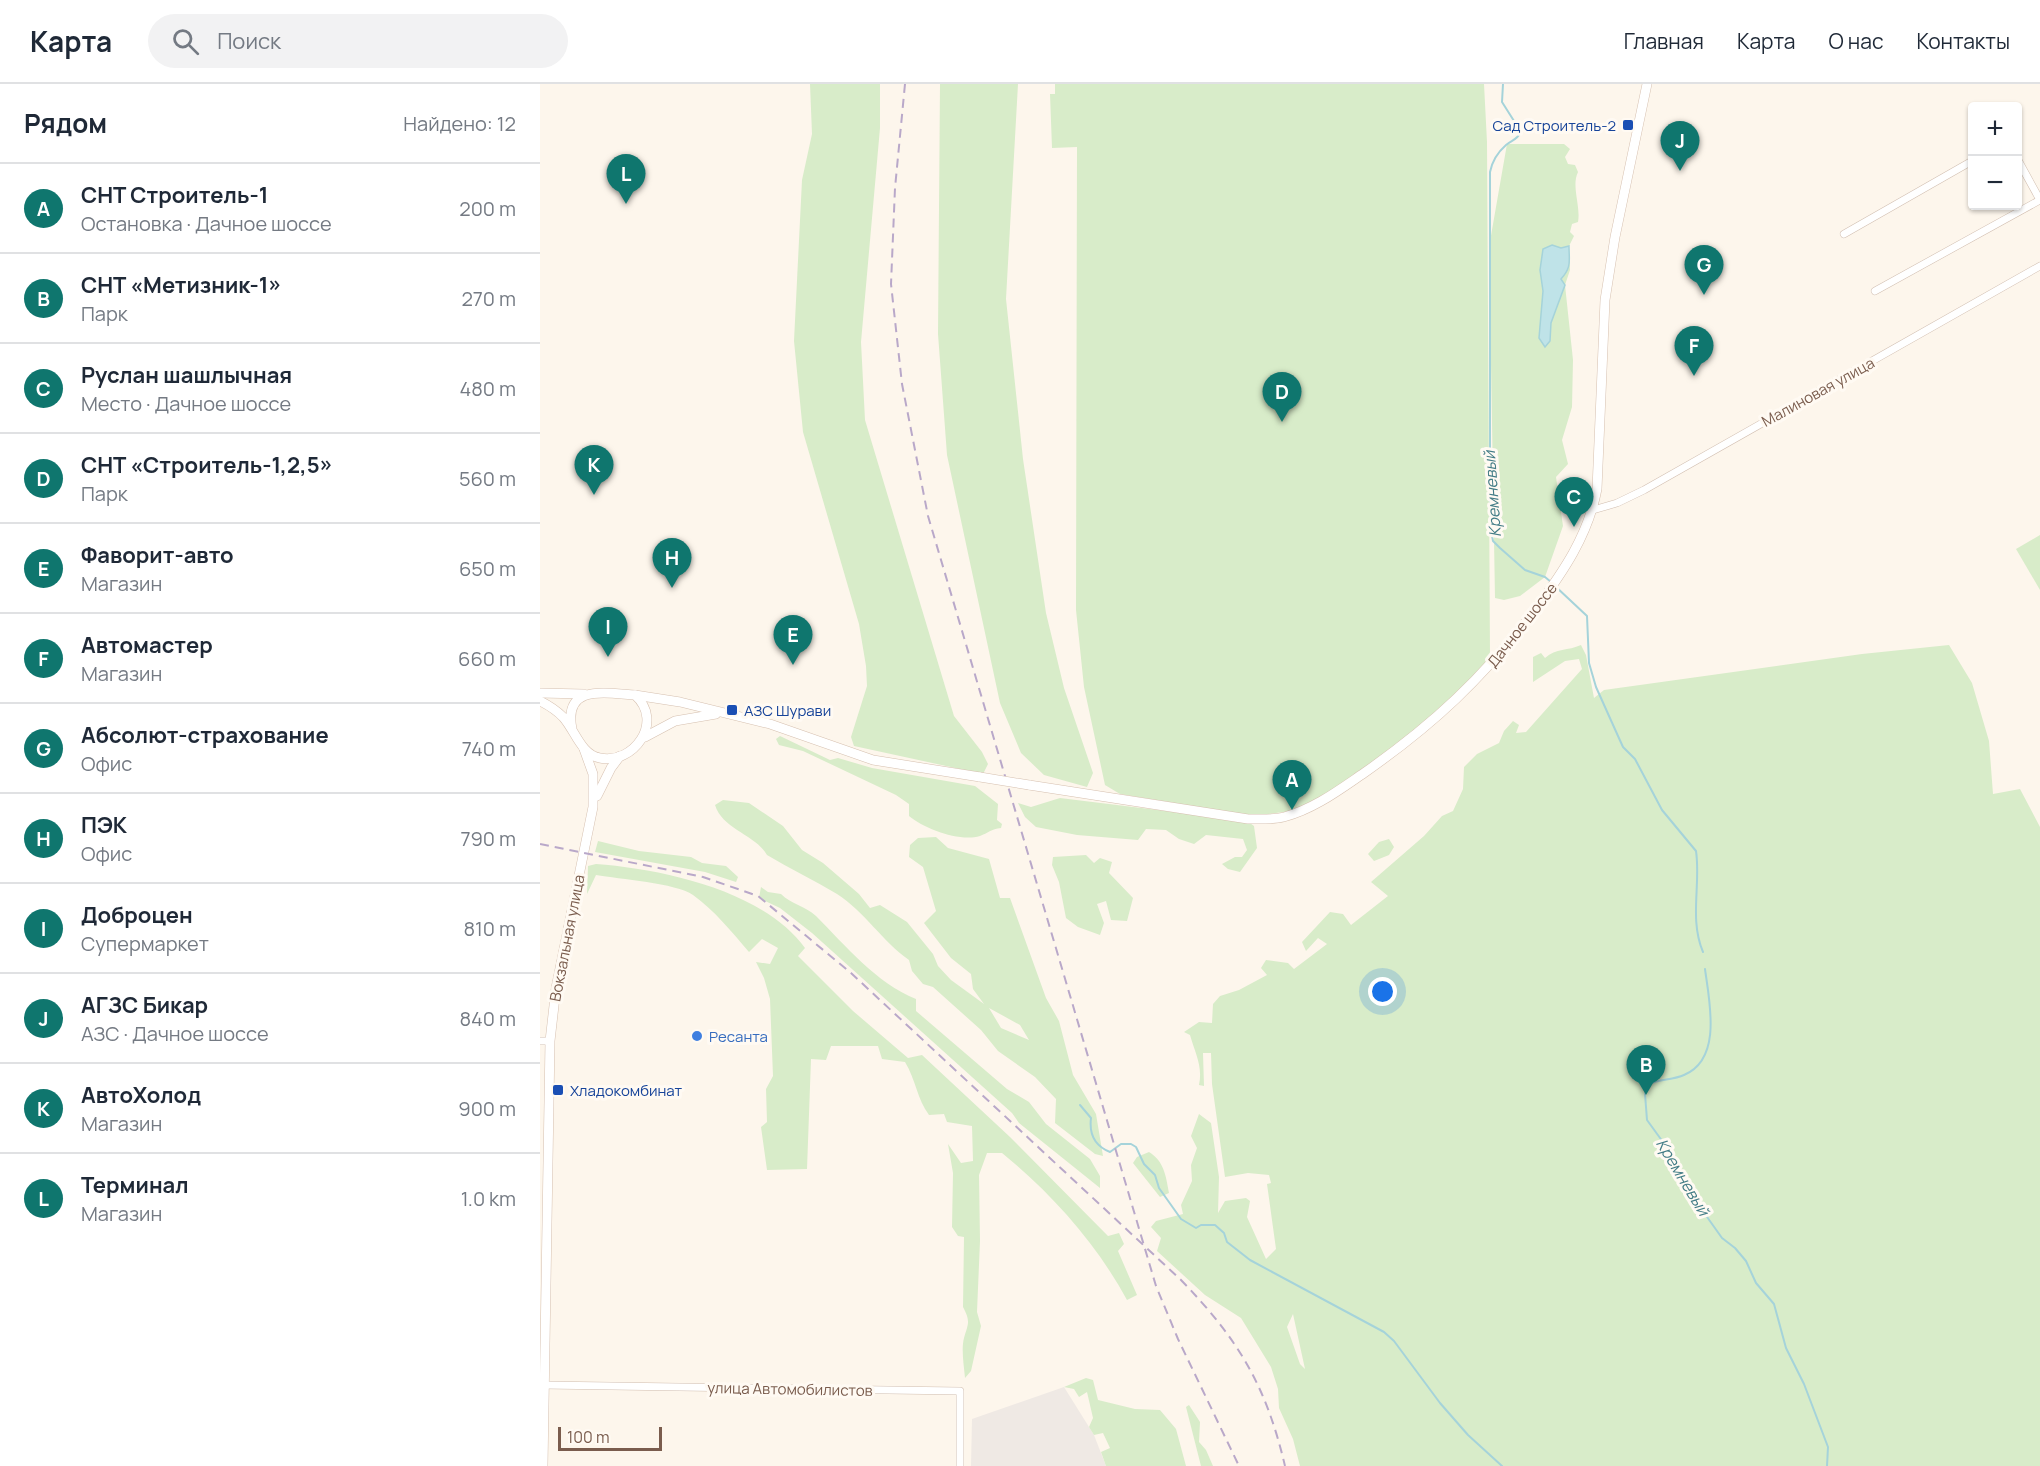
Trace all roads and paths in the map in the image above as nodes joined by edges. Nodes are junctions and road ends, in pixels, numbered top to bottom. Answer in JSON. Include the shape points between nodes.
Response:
{"nodes":[{"id":1,"x":1647,"y":84,"type":"edge"},
{"id":2,"x":1968,"y":162,"type":"edge"},
{"id":3,"x":2022,"y":167,"type":"edge"},
{"id":4,"x":2040,"y":200,"type":"edge"},
{"id":5,"x":1844,"y":234,"type":"dead end"},
{"id":6,"x":2040,"y":266,"type":"edge"},
{"id":7,"x":1875,"y":291,"type":"dead end"},
{"id":8,"x":1593,"y":510,"type":"junction"},
{"id":9,"x":540,"y":693,"type":"edge"},
{"id":10,"x":589,"y":694,"type":"junction"},
{"id":11,"x":635,"y":695,"type":"junction"},
{"id":12,"x":540,"y":701,"type":"edge"},
{"id":13,"x":725,"y":713,"type":"junction"},
{"id":14,"x":572,"y":729,"type":"junction"},
{"id":15,"x":643,"y":738,"type":"junction"},
{"id":16,"x":584,"y":749,"type":"junction"},
{"id":17,"x":620,"y":756,"type":"junction"},
{"id":18,"x":593,"y":807,"type":"junction"},
{"id":19,"x":545,"y":1041,"type":"edge"},
{"id":20,"x":544,"y":1164,"type":"edge"},
{"id":21,"x":542,"y":1289,"type":"edge"},
{"id":22,"x":544,"y":1384,"type":"junction"},
{"id":23,"x":543,"y":1466,"type":"edge"},
{"id":24,"x":960,"y":1466,"type":"edge"}],
"edges":[{"from":1,"to":8,"type":"main road","name":"Дачное шоссе","via":[[1605,300]]},
{"from":2,"to":5,"type":"street"},
{"from":3,"to":4,"type":"street"},
{"from":4,"to":7,"type":"street"},
{"from":6,"to":8,"type":"street","name":"Малиновая улица","via":[[1644,490]]},
{"from":8,"to":13,"type":"main road","name":"Дачное шоссе","bridge":true,"via":[[1580,543],[1559,578],[1498,657],[1462,695],[1326,799],[1271,820],[873,760],[770,724]]},
{"from":9,"to":10,"type":"main road"},
{"from":10,"to":11,"type":"main road"},
{"from":10,"to":14,"type":"main road","via":[[572,706]]},
{"from":11,"to":13,"type":"main road","name":"Дачное шоссе"},
{"from":11,"to":15,"type":"main road","via":[[647,710],[648,729]]},
{"from":12,"to":14,"type":"main road","via":[[562,716]]},
{"from":13,"to":15,"type":"main road","via":[[675,721]]},
{"from":14,"to":16,"type":"main road"},
{"from":15,"to":17,"type":"main road"},
{"from":16,"to":17,"type":"main road","via":[[598,758]]},
{"from":16,"to":18,"type":"main road","via":[[593,774]]},
{"from":17,"to":18,"type":"main road"},
{"from":18,"to":19,"type":"main road","name":"Вокзальная улица"},
{"from":19,"to":20,"type":"main road","name":"Вокзальная улица"},
{"from":20,"to":21,"type":"main road","name":"Вокзальная улица"},
{"from":21,"to":22,"type":"main road","name":"Вокзальная улица"},
{"from":22,"to":23,"type":"main road","name":"Вокзальная улица"},
{"from":22,"to":24,"type":"street","name":"улица Автомобилистов","via":[[960,1391]]}]}
